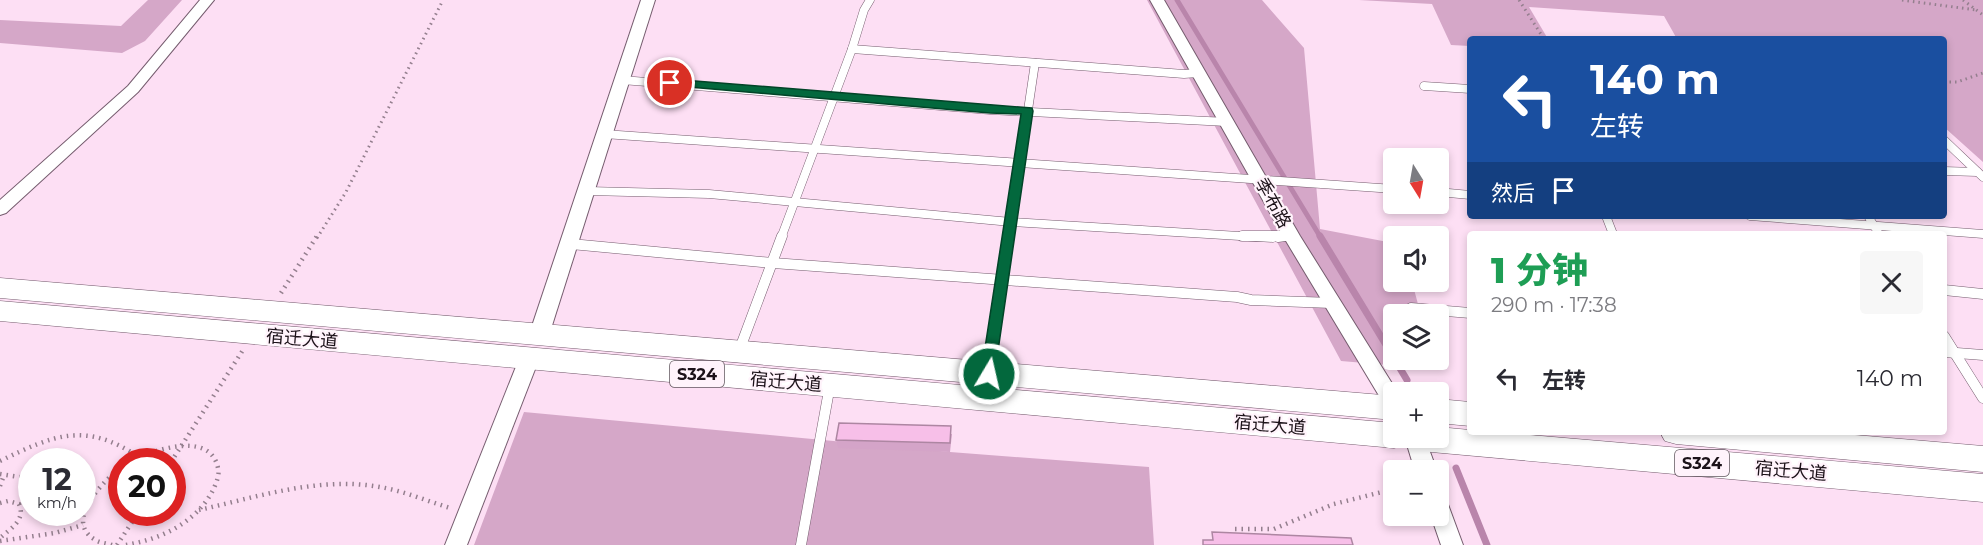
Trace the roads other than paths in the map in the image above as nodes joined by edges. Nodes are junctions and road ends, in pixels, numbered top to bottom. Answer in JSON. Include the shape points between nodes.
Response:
{"nodes":[{"id":1,"x":207,"y":0,"type":"edge"},
{"id":2,"x":648,"y":0,"type":"edge"},
{"id":3,"x":870,"y":0,"type":"edge"},
{"id":4,"x":1157,"y":0,"type":"edge"},
{"id":5,"x":852,"y":49,"type":"junction"},
{"id":6,"x":1035,"y":63,"type":"junction"},
{"id":7,"x":1198,"y":73,"type":"junction"},
{"id":8,"x":622,"y":80,"type":"junction"},
{"id":9,"x":1424,"y":86,"type":"dead end"},
{"id":10,"x":1467,"y":89,"type":"edge"},
{"id":11,"x":833,"y":96,"type":"junction"},
{"id":12,"x":1028,"y":111,"type":"junction"},
{"id":13,"x":1227,"y":122,"type":"junction"},
{"id":14,"x":604,"y":134,"type":"junction"},
{"id":15,"x":1947,"y":143,"type":"edge"},
{"id":16,"x":815,"y":148,"type":"junction"},
{"id":17,"x":1022,"y":164,"type":"junction"},
{"id":18,"x":1947,"y":171,"type":"edge"},
{"id":19,"x":1980,"y":175,"type":"edge"},
{"id":20,"x":1261,"y":179,"type":"junction"},
{"id":21,"x":1383,"y":188,"type":"edge"},
{"id":22,"x":588,"y":191,"type":"junction"},
{"id":23,"x":1449,"y":193,"type":"edge"},
{"id":24,"x":1467,"y":195,"type":"edge"},
{"id":25,"x":794,"y":201,"type":"junction"},
{"id":26,"x":0,"y":209,"type":"edge"},
{"id":27,"x":1791,"y":219,"type":"edge"},
{"id":28,"x":1870,"y":219,"type":"edge"},
{"id":29,"x":1011,"y":222,"type":"junction"},
{"id":30,"x":1874,"y":225,"type":"junction"},
{"id":31,"x":1877,"y":231,"type":"edge"},
{"id":32,"x":1947,"y":231,"type":"edge"},
{"id":33,"x":1947,"y":231,"type":"edge"},
{"id":34,"x":1983,"y":234,"type":"edge"},
{"id":35,"x":1292,"y":236,"type":"junction"},
{"id":36,"x":571,"y":244,"type":"junction"},
{"id":37,"x":773,"y":263,"type":"junction"},
{"id":38,"x":1004,"y":280,"type":"junction"},
{"id":39,"x":0,"y":288,"type":"edge"},
{"id":40,"x":1947,"y":290,"type":"edge"},
{"id":41,"x":1983,"y":294,"type":"edge"},
{"id":42,"x":1332,"y":303,"type":"junction"},
{"id":43,"x":0,"y":311,"type":"edge"},
{"id":44,"x":1449,"y":311,"type":"edge"},
{"id":45,"x":1467,"y":313,"type":"edge"},
{"id":46,"x":261,"y":323,"type":"junction"},
{"id":47,"x":534,"y":347,"type":"junction"},
{"id":48,"x":738,"y":352,"type":"junction"},
{"id":49,"x":1949,"y":352,"type":"edge"},
{"id":50,"x":1983,"y":355,"type":"edge"},
{"id":51,"x":989,"y":374,"type":"junction"},
{"id":52,"x":1383,"y":385,"type":"edge"},
{"id":53,"x":830,"y":386,"type":"junction"},
{"id":54,"x":1983,"y":398,"type":"edge"},
{"id":55,"x":1383,"y":407,"type":"edge"},
{"id":56,"x":1449,"y":412,"type":"edge"},
{"id":57,"x":1467,"y":414,"type":"edge"},
{"id":58,"x":1383,"y":435,"type":"edge"},
{"id":59,"x":1718,"y":435,"type":"edge"},
{"id":60,"x":1449,"y":441,"type":"edge"},
{"id":61,"x":1983,"y":459,"type":"edge"},
{"id":62,"x":1983,"y":488,"type":"edge"},
{"id":63,"x":1445,"y":526,"type":"edge"},
{"id":64,"x":456,"y":545,"type":"edge"},
{"id":65,"x":801,"y":545,"type":"edge"},
{"id":66,"x":1452,"y":545,"type":"edge"}],
"edges":[{"from":1,"to":26,"type":"street","via":[[133,89]]},
{"from":2,"to":8,"type":"street"},
{"from":3,"to":5,"type":"lane"},
{"from":4,"to":7,"type":"street","name":"季布路"},
{"from":5,"to":6,"type":"lane"},
{"from":5,"to":11,"type":"lane"},
{"from":6,"to":7,"type":"lane"},
{"from":6,"to":12,"type":"lane"},
{"from":7,"to":13,"type":"street","name":"季布路"},
{"from":8,"to":11,"type":"lane"},
{"from":8,"to":14,"type":"street"},
{"from":9,"to":10,"type":"lane"},
{"from":11,"to":12,"type":"lane"},
{"from":11,"to":16,"type":"lane"},
{"from":12,"to":13,"type":"lane"},
{"from":12,"to":17,"type":"lane"},
{"from":13,"to":20,"type":"street","name":"季布路"},
{"from":14,"to":16,"type":"lane"},
{"from":14,"to":22,"type":"street"},
{"from":15,"to":19,"type":"lane"},
{"from":16,"to":17,"type":"lane"},
{"from":16,"to":25,"type":"lane"},
{"from":17,"to":20,"type":"lane"},
{"from":17,"to":29,"type":"lane"},
{"from":18,"to":19,"type":"lane"},
{"from":20,"to":21,"type":"lane"},
{"from":20,"to":35,"type":"street","name":"季布路"},
{"from":22,"to":25,"type":"lane"},
{"from":22,"to":36,"type":"street"},
{"from":23,"to":24,"type":"lane"},
{"from":25,"to":29,"type":"lane"},
{"from":25,"to":37,"type":"lane"},
{"from":27,"to":30,"type":"lane"},
{"from":28,"to":30,"type":"lane"},
{"from":29,"to":35,"type":"lane"},
{"from":29,"to":38,"type":"lane"},
{"from":30,"to":31,"type":"lane"},
{"from":30,"to":32,"type":"lane"},
{"from":33,"to":34,"type":"lane"},
{"from":35,"to":42,"type":"street","name":"季布路"},
{"from":36,"to":37,"type":"lane"},
{"from":36,"to":47,"type":"street"},
{"from":37,"to":38,"type":"lane"},
{"from":37,"to":48,"type":"lane"},
{"from":38,"to":42,"type":"lane"},
{"from":38,"to":51,"type":"lane"},
{"from":39,"to":46,"type":"main road","name":"宿迁大道","number":"S324"},
{"from":40,"to":41,"type":"lane"},
{"from":42,"to":52,"type":"street","name":"季布路"},
{"from":43,"to":46,"type":"main road","name":"宿迁大道","number":"S324"},
{"from":44,"to":45,"type":"lane"},
{"from":46,"to":47,"type":"main road","name":"宿迁大道","number":"S324"},
{"from":47,"to":48,"type":"main road","name":"宿迁大道","number":"S324"},
{"from":47,"to":53,"type":"main road","name":"宿迁大道","number":"S324"},
{"from":47,"to":64,"type":"street"},
{"from":48,"to":51,"type":"main road","name":"宿迁大道","number":"S324"},
{"from":49,"to":50,"type":"lane"},
{"from":49,"to":54,"type":"lane"},
{"from":51,"to":55,"type":"main road","name":"宿迁大道","number":"S324"},
{"from":53,"to":58,"type":"main road","name":"宿迁大道","number":"S324"},
{"from":53,"to":65,"type":"lane"},
{"from":56,"to":57,"type":"main road"},
{"from":59,"to":61,"type":"main road","name":"宿迁大道","number":"S324"},
{"from":60,"to":62,"type":"main road","name":"宿迁大道","number":"S324"},
{"from":63,"to":66,"type":"street"}]}
